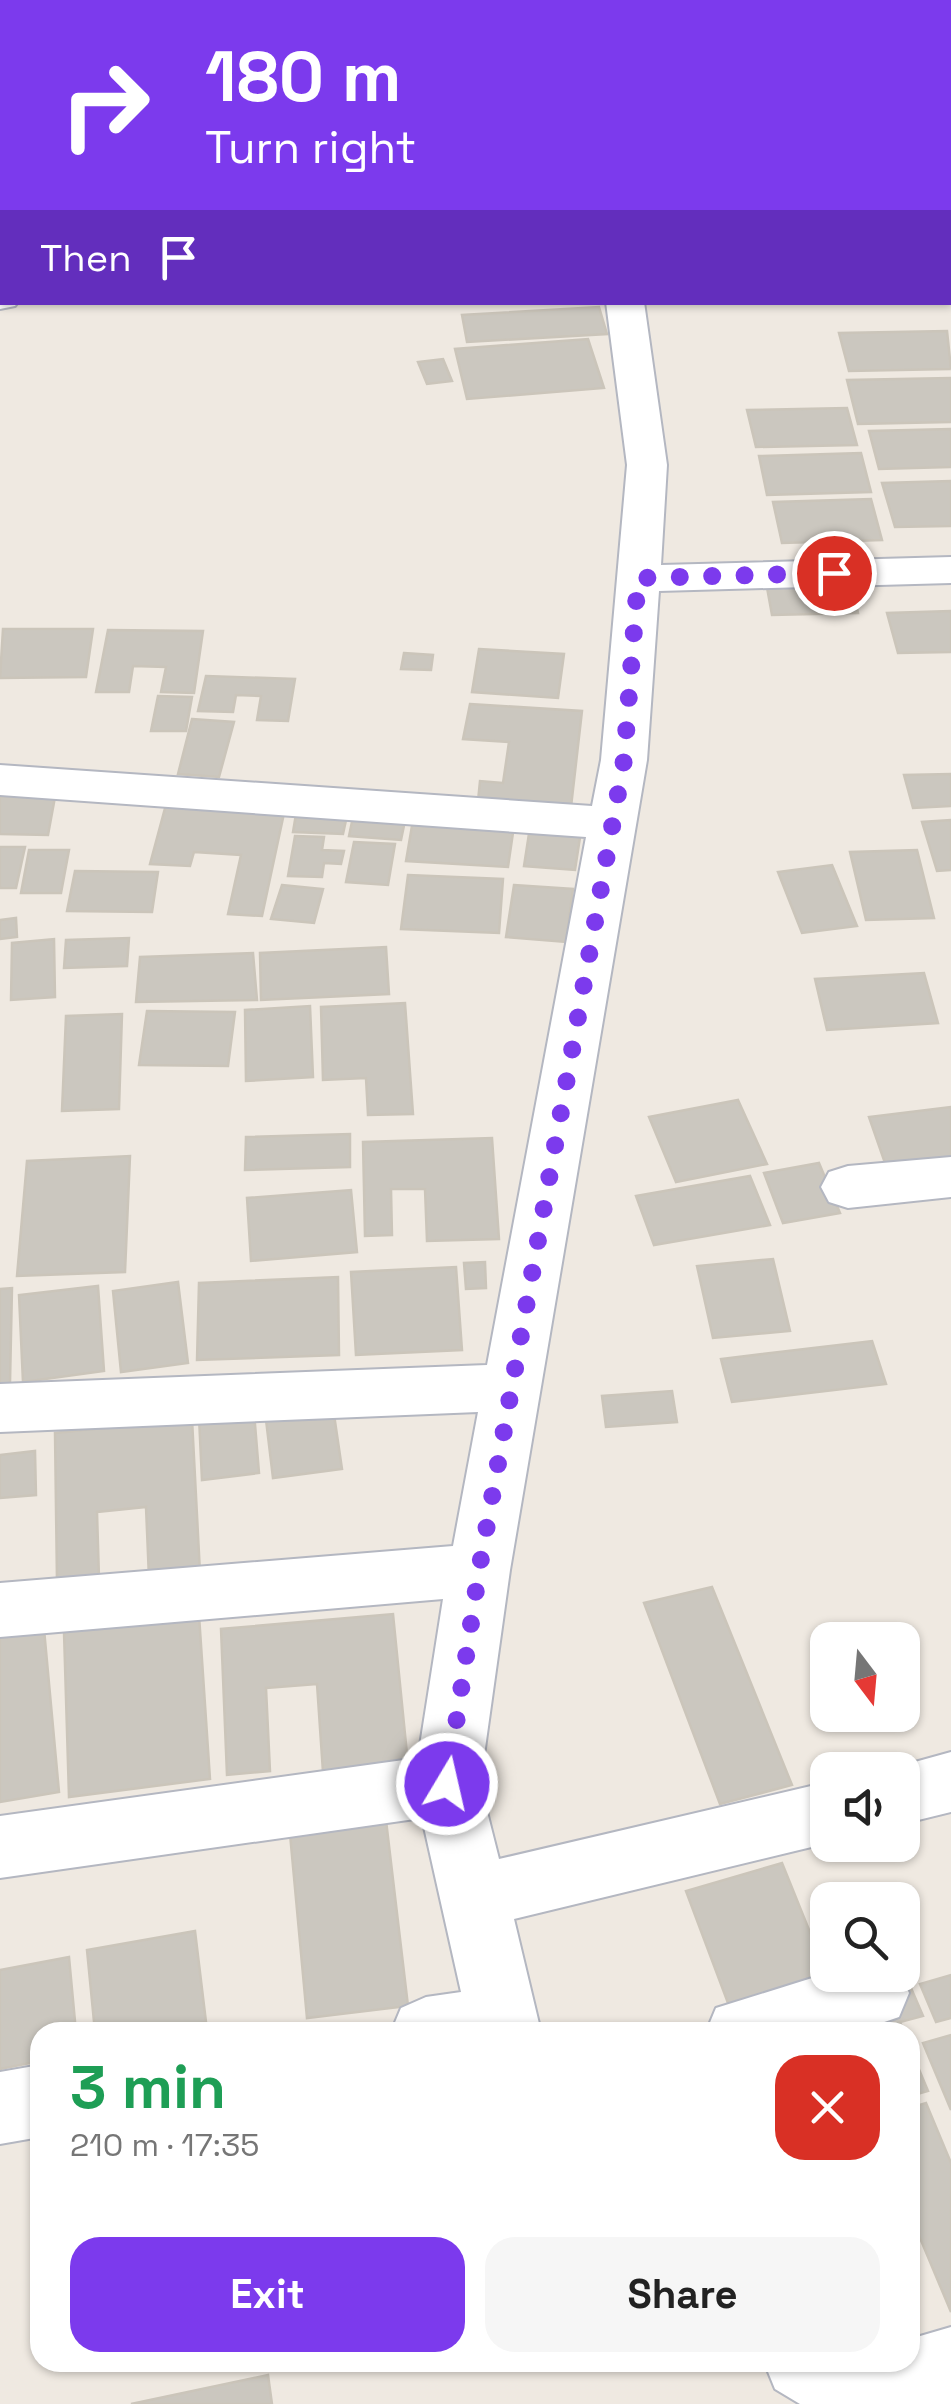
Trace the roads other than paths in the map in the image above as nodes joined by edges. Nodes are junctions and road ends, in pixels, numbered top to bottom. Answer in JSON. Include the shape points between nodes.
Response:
{"nodes":[{"id":1,"x":625,"y":305,"type":"edge"},
{"id":2,"x":951,"y":570,"type":"edge"},
{"id":3,"x":638,"y":578,"type":"junction"},
{"id":4,"x":0,"y":780,"type":"edge"},
{"id":5,"x":613,"y":823,"type":"junction"},
{"id":6,"x":951,"y":1177,"type":"edge"},
{"id":7,"x":848,"y":1186,"type":"dead end"},
{"id":8,"x":513,"y":1388,"type":"junction"},
{"id":9,"x":0,"y":1408,"type":"edge"},
{"id":10,"x":479,"y":1570,"type":"junction"},
{"id":11,"x":0,"y":1610,"type":"edge"},
{"id":12,"x":951,"y":1782,"type":"edge"},
{"id":13,"x":447,"y":1784,"type":"junction"},
{"id":14,"x":920,"y":1790,"type":"edge"},
{"id":15,"x":810,"y":1816,"type":"edge"},
{"id":16,"x":0,"y":1847,"type":"edge"},
{"id":17,"x":474,"y":1897,"type":"junction"},
{"id":18,"x":874,"y":1993,"type":"dead end"},
{"id":19,"x":503,"y":2022,"type":"edge"},
{"id":20,"x":776,"y":2022,"type":"edge"},
{"id":21,"x":30,"y":2103,"type":"edge"},
{"id":22,"x":0,"y":2108,"type":"edge"},
{"id":23,"x":951,"y":2366,"type":"edge"},
{"id":24,"x":920,"y":2371,"type":"edge"},
{"id":25,"x":912,"y":2372,"type":"edge"},
{"id":26,"x":828,"y":2385,"type":"edge"}],
"edges":[{"from":1,"to":3,"type":"street","via":[[647,464]]},
{"from":2,"to":3,"type":"street"},
{"from":3,"to":5,"type":"street"},
{"from":4,"to":5,"type":"street"},
{"from":5,"to":8,"type":"street"},
{"from":6,"to":7,"type":"street"},
{"from":8,"to":9,"type":"street"},
{"from":8,"to":10,"type":"street"},
{"from":10,"to":11,"type":"street"},
{"from":10,"to":13,"type":"street"},
{"from":12,"to":14,"type":"street"},
{"from":13,"to":16,"type":"street"},
{"from":13,"to":17,"type":"street"},
{"from":15,"to":17,"type":"street"},
{"from":17,"to":19,"type":"street"},
{"from":18,"to":20,"type":"street"},
{"from":21,"to":22,"type":"street"},
{"from":23,"to":24,"type":"street"},
{"from":25,"to":26,"type":"street"}]}
